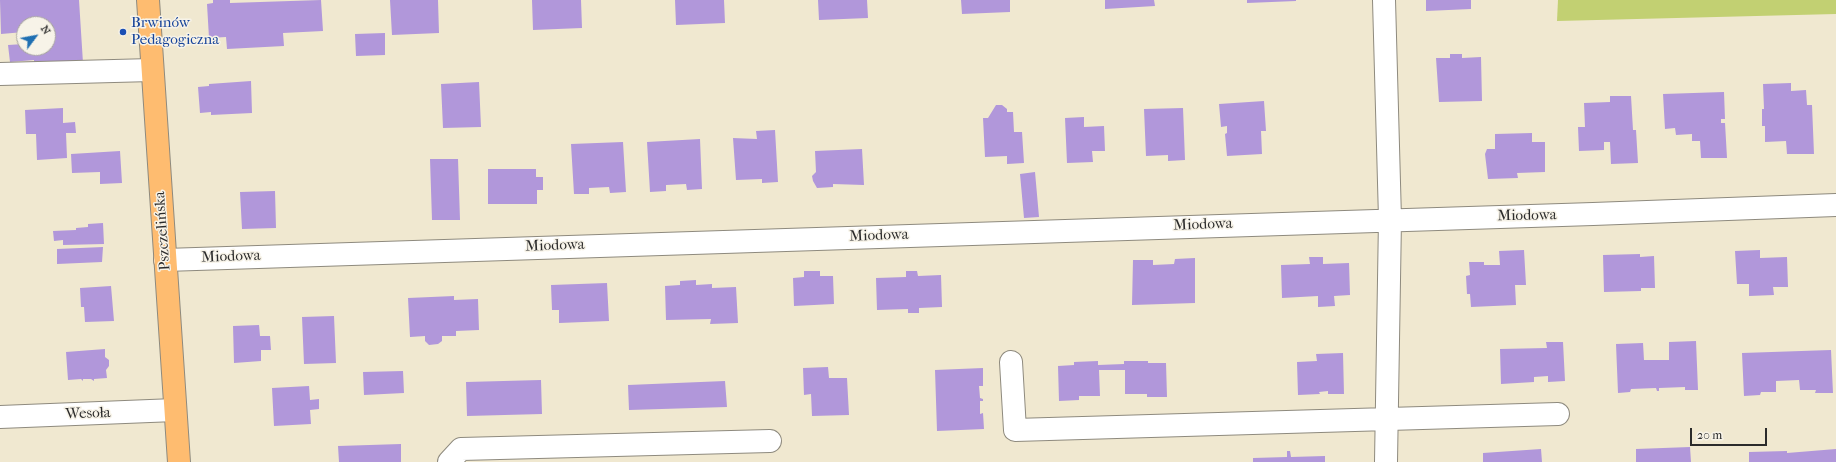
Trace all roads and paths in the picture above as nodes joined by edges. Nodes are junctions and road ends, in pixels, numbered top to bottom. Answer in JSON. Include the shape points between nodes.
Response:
{"nodes":[{"id":1,"x":148,"y":0,"type":"edge"},
{"id":2,"x":1384,"y":0,"type":"edge"},
{"id":3,"x":152,"y":70,"type":"junction"},
{"id":4,"x":0,"y":74,"type":"edge"},
{"id":5,"x":1836,"y":204,"type":"edge"},
{"id":6,"x":1390,"y":219,"type":"junction"},
{"id":7,"x":165,"y":260,"type":"junction"},
{"id":8,"x":1011,"y":362,"type":"dead end"},
{"id":9,"x":175,"y":410,"type":"junction"},
{"id":10,"x":1558,"y":414,"type":"dead end"},
{"id":11,"x":0,"y":417,"type":"edge"},
{"id":12,"x":1387,"y":418,"type":"junction"},
{"id":13,"x":770,"y":441,"type":"dead end"},
{"id":14,"x":179,"y":462,"type":"edge"},
{"id":15,"x":450,"y":462,"type":"edge"},
{"id":16,"x":1386,"y":462,"type":"edge"}],
"edges":[{"from":1,"to":3,"type":"main road","name":"Pszczelińska"},
{"from":2,"to":6,"type":"street"},
{"from":3,"to":4,"type":"street"},
{"from":3,"to":7,"type":"main road","name":"Pszczelińska"},
{"from":5,"to":6,"type":"street","name":"Miodowa"},
{"from":6,"to":7,"type":"street","name":"Miodowa"},
{"from":6,"to":12,"type":"street"},
{"from":7,"to":9,"type":"main road","name":"Pszczelińska"},
{"from":8,"to":12,"type":"street","via":[[1015,430]]},
{"from":9,"to":11,"type":"street","name":"Wesoła"},
{"from":9,"to":14,"type":"main road","name":"Pszczelińska"},
{"from":10,"to":12,"type":"street"},
{"from":12,"to":16,"type":"street"},
{"from":13,"to":15,"type":"street","via":[[461,450]]}]}
